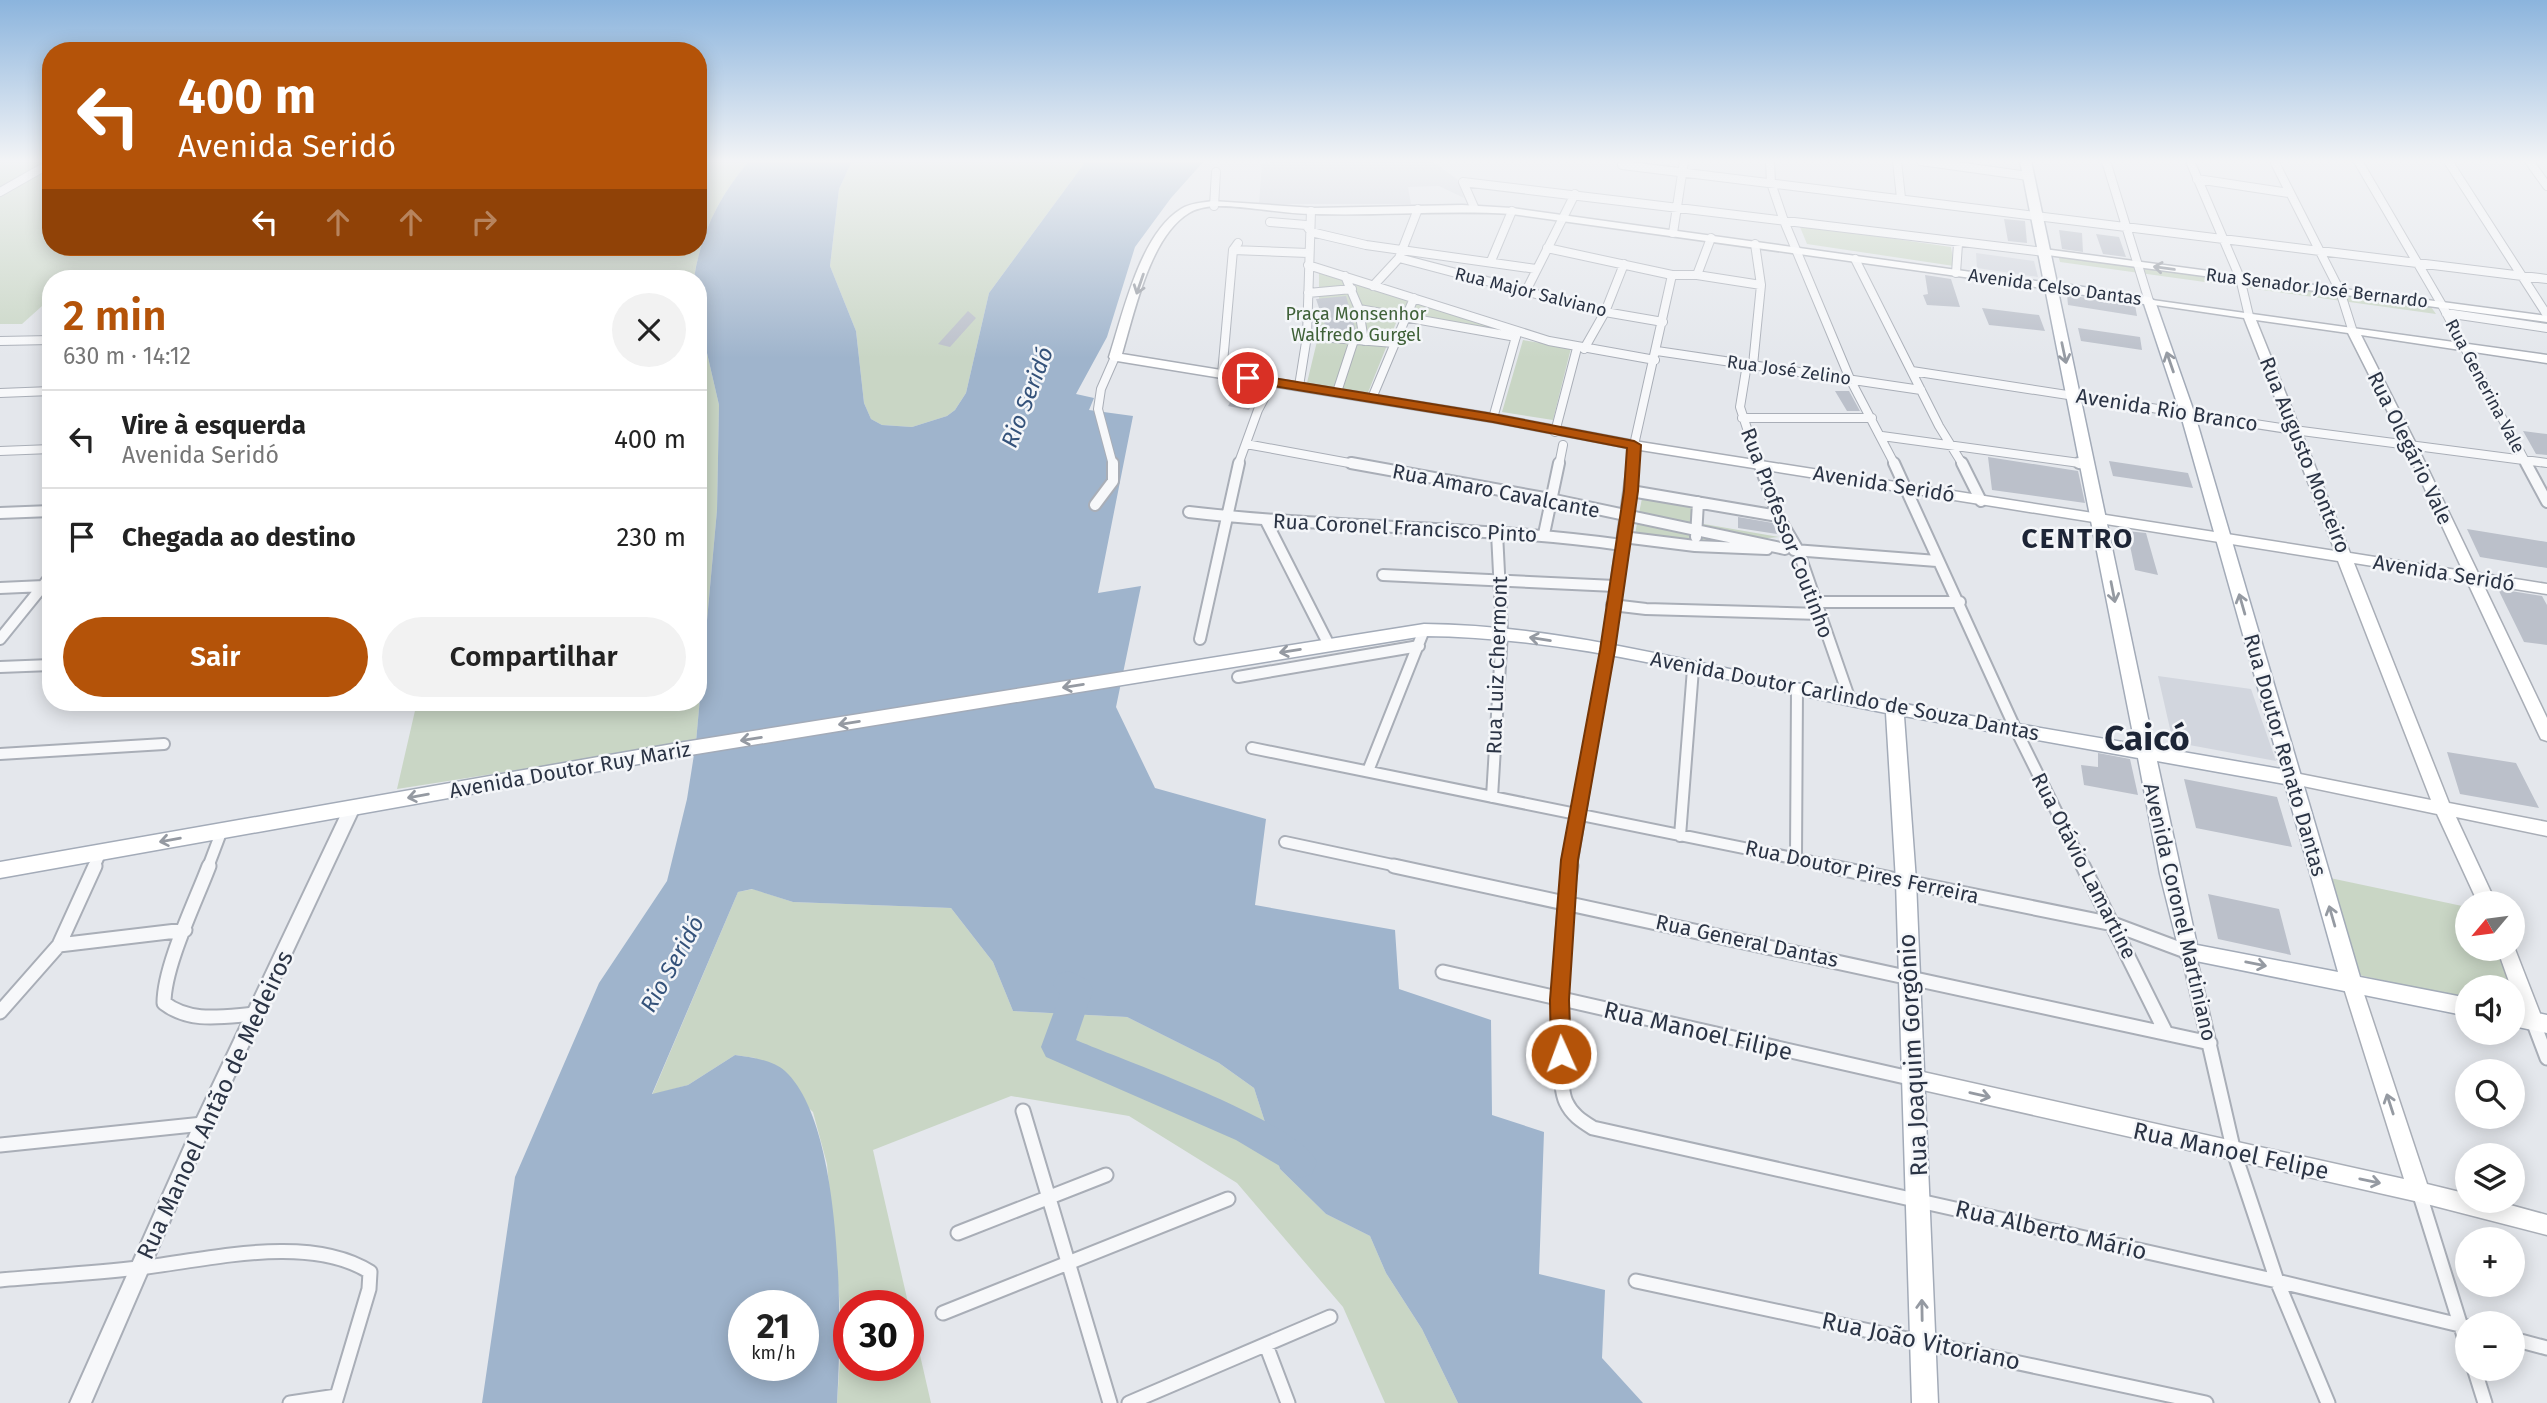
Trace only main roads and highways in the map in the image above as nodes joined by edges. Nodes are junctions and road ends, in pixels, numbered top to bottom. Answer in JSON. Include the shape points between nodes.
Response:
{"nodes":[{"id":1,"x":1171,"y":226,"type":"edge"},
{"id":2,"x":1628,"y":226,"type":"edge"},
{"id":3,"x":2039,"y":226,"type":"edge"},
{"id":4,"x":2044,"y":252,"type":"junction"},
{"id":5,"x":2050,"y":286,"type":"junction"},
{"id":6,"x":2149,"y":301,"type":"junction"},
{"id":7,"x":2249,"y":316,"type":"junction"},
{"id":8,"x":2547,"y":317,"type":"edge"},
{"id":9,"x":2353,"y":332,"type":"junction"},
{"id":10,"x":1115,"y":357,"type":"joint"},
{"id":11,"x":2547,"y":359,"type":"edge"},
{"id":12,"x":2098,"y":518,"type":"junction"},
{"id":13,"x":2224,"y":540,"type":"junction"},
{"id":14,"x":2346,"y":558,"type":"junction"},
{"id":15,"x":2474,"y":577,"type":"junction"},
{"id":16,"x":2547,"y":589,"type":"edge"},
{"id":17,"x":1140,"y":675,"type":"joint"},
{"id":18,"x":1895,"y":708,"type":"junction"},
{"id":19,"x":2547,"y":734,"type":"edge"},
{"id":20,"x":2145,"y":752,"type":"junction"},
{"id":21,"x":2291,"y":778,"type":"junction"},
{"id":22,"x":2443,"y":808,"type":"junction"},
{"id":23,"x":2547,"y":829,"type":"edge"},
{"id":24,"x":0,"y":870,"type":"edge"},
{"id":25,"x":2481,"y":891,"type":"edge"},
{"id":26,"x":2189,"y":952,"type":"joint"},
{"id":27,"x":2510,"y":961,"type":"edge"},
{"id":28,"x":2351,"y":982,"type":"junction"},
{"id":29,"x":2455,"y":1004,"type":"edge"},
{"id":30,"x":2531,"y":1021,"type":"edge"},
{"id":31,"x":1914,"y":1079,"type":"junction"},
{"id":32,"x":2419,"y":1192,"type":"junction"},
{"id":33,"x":2547,"y":1225,"type":"edge"},
{"id":34,"x":1925,"y":1403,"type":"edge"}],
"edges":[{"from":1,"to":10,"type":"main road","name":"Avenida Celso Dantas","one_way":true,"via":[[1155,245]]},
{"from":5,"to":2,"type":"main road","name":"Avenida Celso Dantas","one_way":true},
{"from":3,"to":4,"type":"main road","name":"Avenida Coronel Martiniano"},
{"from":4,"to":5,"type":"main road","name":"Avenida Coronel Martiniano"},
{"from":8,"to":4,"type":"main road","name":"Rua Senador José Bernardo","one_way":true,"via":[[2500,317]]},
{"from":5,"to":6,"type":"main road","name":"Avenida Celso Dantas"},
{"from":5,"to":12,"type":"main road","name":"Avenida Coronel Martiniano","one_way":true},
{"from":6,"to":7,"type":"main road","name":"Avenida Celso Dantas"},
{"from":13,"to":6,"type":"main road","name":"Rua Doutor Renato Dantas","one_way":true},
{"from":7,"to":9,"type":"main road","name":"Avenida Celso Dantas"},
{"from":7,"to":14,"type":"main road","name":"Rua Augusto Monteiro"},
{"from":9,"to":11,"type":"main road","name":"Avenida Celso Dantas"},
{"from":9,"to":15,"type":"main road","name":"Rua Olegário Vale"},
{"from":10,"to":12,"type":"main road","name":"Avenida Seridó"},
{"from":12,"to":13,"type":"main road","name":"Avenida Seridó"},
{"from":12,"to":20,"type":"main road","name":"Avenida Coronel Martiniano","one_way":true},
{"from":13,"to":14,"type":"main road","name":"Avenida Seridó"},
{"from":21,"to":13,"type":"main road","name":"Rua Doutor Renato Dantas","one_way":true},
{"from":14,"to":15,"type":"main road","name":"Avenida Seridó"},
{"from":14,"to":22,"type":"main road","name":"Rua Augusto Monteiro"},
{"from":15,"to":16,"type":"main road","name":"Avenida Seridó"},
{"from":15,"to":19,"type":"main road","name":"Rua Olegário Vale"},
{"from":18,"to":17,"type":"main road","name":"Avenida Doutor Carlindo de Souza Dantas","one_way":true,"via":[[1607,650],[1466,629]]},
{"from":17,"to":24,"type":"main road","name":"Avenida Doutor Ruy Mariz","one_way":true,"via":[[678,750]]},
{"from":18,"to":20,"type":"main road","name":"Avenida Doutor Carlindo de Souza Dantas"},
{"from":18,"to":31,"type":"main road","name":"Rua Joaquim Gorgônio"},
{"from":20,"to":21,"type":"main road","name":"Avenida Doutor Carlindo de Souza Dantas"},
{"from":20,"to":26,"type":"main road","name":"Avenida Coronel Martiniano"},
{"from":21,"to":22,"type":"main road","name":"Avenida Doutor Carlindo de Souza Dantas"},
{"from":28,"to":21,"type":"main road","name":"Rua Doutor Renato Dantas","one_way":true},
{"from":22,"to":23,"type":"main road","name":"Avenida Doutor Carlindo de Souza Dantas"},
{"from":22,"to":25,"type":"main road","name":"Rua Augusto Monteiro"},
{"from":26,"to":28,"type":"main road","name":"Rua Doutor Pires Ferreira","one_way":true},
{"from":27,"to":30,"type":"main road"},
{"from":28,"to":29,"type":"main road","name":"Rua Doutor Pires Ferreira"},
{"from":32,"to":28,"type":"main road","name":"Rua Doutor Renato Dantas","one_way":true},
{"from":31,"to":32,"type":"main road","name":"Rua Manoel Felipe","one_way":true},
{"from":34,"to":31,"type":"main road","name":"Rua Joaquim Gorgônio","one_way":true},
{"from":32,"to":33,"type":"main road","name":"Rua Manoel Felipe"}]}
